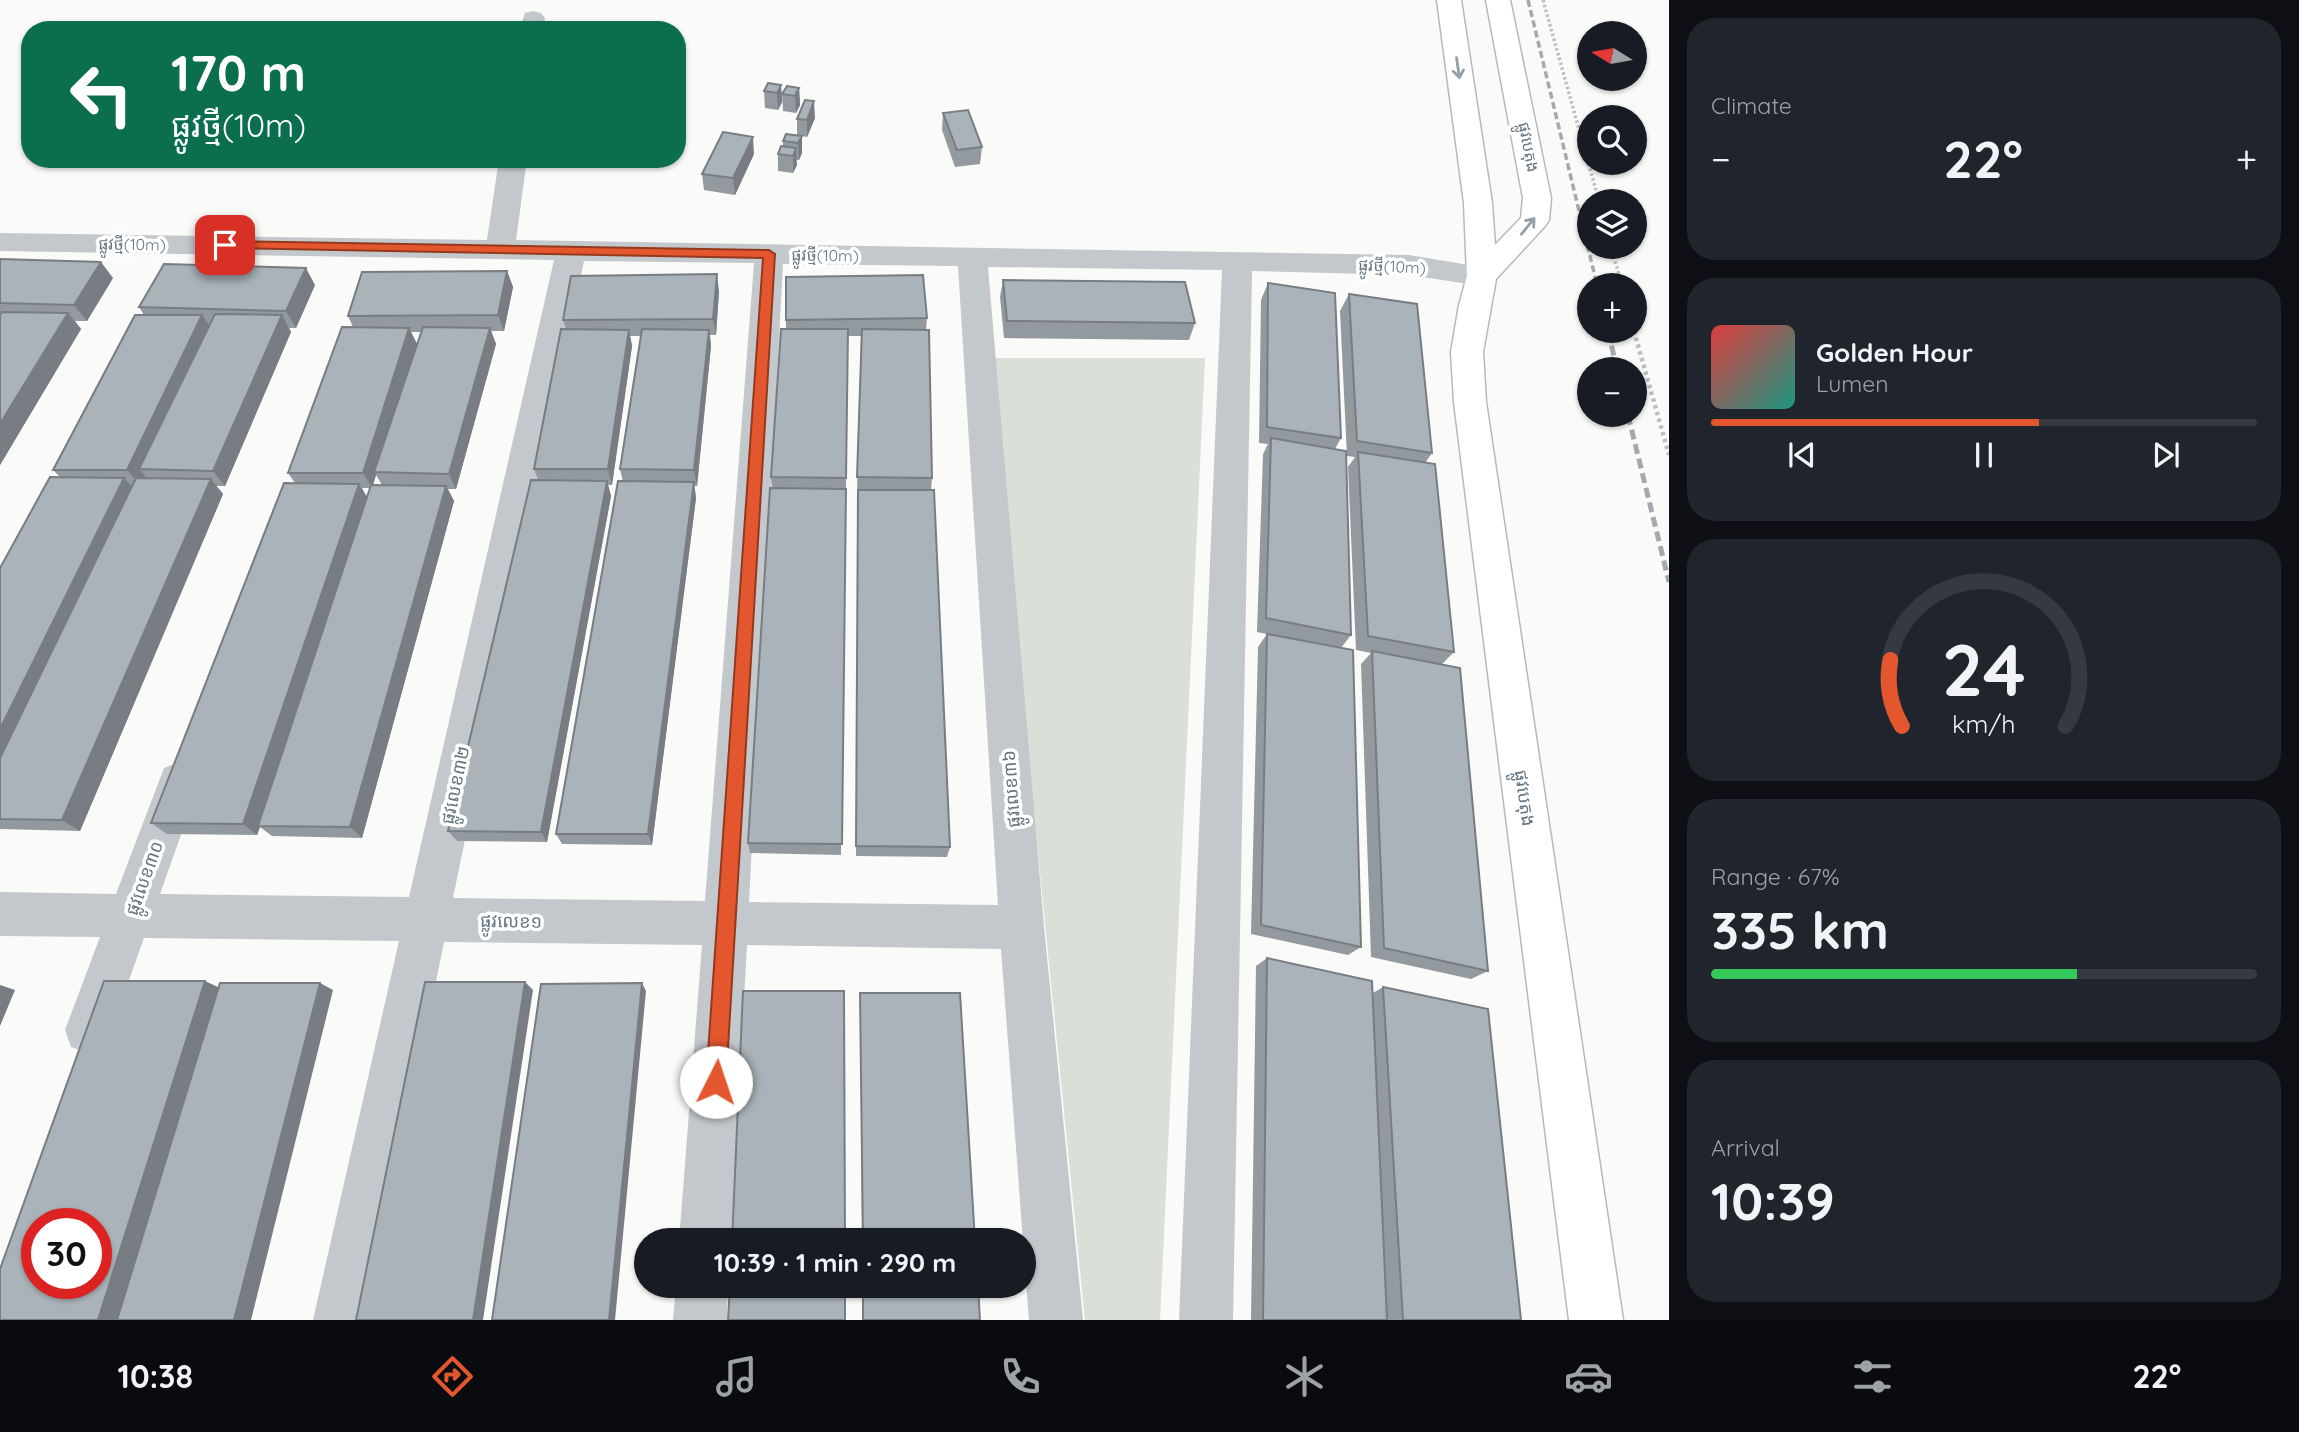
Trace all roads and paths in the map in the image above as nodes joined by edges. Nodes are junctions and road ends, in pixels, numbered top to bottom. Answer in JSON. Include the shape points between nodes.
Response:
{"nodes":[{"id":1,"x":1448,"y":0,"type":"edge"},
{"id":2,"x":1499,"y":0,"type":"edge"},
{"id":3,"x":1543,"y":0,"type":"edge"},
{"id":4,"x":512,"y":168,"type":"edge"},
{"id":5,"x":1596,"y":189,"type":"edge"},
{"id":6,"x":0,"y":242,"type":"edge"},
{"id":7,"x":175,"y":245,"type":"junction"},
{"id":8,"x":500,"y":250,"type":"junction"},
{"id":9,"x":571,"y":251,"type":"junction"},
{"id":10,"x":769,"y":254,"type":"junction"},
{"id":11,"x":972,"y":257,"type":"junction"},
{"id":12,"x":1237,"y":261,"type":"junction"},
{"id":13,"x":1482,"y":276,"type":"junction"},
{"id":14,"x":157,"y":279,"type":"edge"},
{"id":15,"x":1637,"y":343,"type":"edge"},
{"id":16,"x":1669,"y":455,"type":"edge"},
{"id":17,"x":192,"y":747,"type":"edge"},
{"id":18,"x":0,"y":914,"type":"edge"},
{"id":19,"x":130,"y":916,"type":"junction"},
{"id":20,"x":426,"y":919,"type":"junction"},
{"id":21,"x":726,"y":924,"type":"junction"},
{"id":22,"x":1022,"y":927,"type":"junction"},
{"id":23,"x":74,"y":1068,"type":"edge"},
{"id":24,"x":706,"y":1228,"type":"edge"},
{"id":25,"x":701,"y":1298,"type":"edge"},
{"id":26,"x":340,"y":1320,"type":"edge"},
{"id":27,"x":700,"y":1320,"type":"edge"},
{"id":28,"x":1056,"y":1320,"type":"edge"},
{"id":29,"x":1206,"y":1320,"type":"edge"},
{"id":30,"x":1596,"y":1320,"type":"edge"}],
"edges":[{"from":1,"to":13,"type":"main road","name":"ផ្លូវបេតុង","one_way":true,"via":[[1478,203]]},
{"from":13,"to":2,"type":"main road","name":"ផ្លូវបេតុង","one_way":true,"via":[[1535,219],[1537,198]]},
{"from":3,"to":5,"type":"path"},
{"from":4,"to":8,"type":"street"},
{"from":6,"to":7,"type":"street","name":"ផ្លូវថ្មី(10m)"},
{"from":7,"to":8,"type":"street","name":"ផ្លូវថ្មី(10m)","via":[[369,265]]},
{"from":7,"to":14,"type":"street"},
{"from":8,"to":9,"type":"street","name":"ផ្លូវថ្មី(10m)"},
{"from":9,"to":10,"type":"street","name":"ផ្លូវថ្មី(10m)"},
{"from":9,"to":20,"type":"street","name":"ផ្លូវលេខ៣២"},
{"from":10,"to":11,"type":"street","name":"ផ្លូវថ្មី(10m)"},
{"from":10,"to":21,"type":"street"},
{"from":11,"to":12,"type":"street","name":"ផ្លូវថ្មី(10m)"},
{"from":11,"to":22,"type":"street","name":"ផ្លូវលេខ៣៦"},
{"from":12,"to":13,"type":"street","name":"ផ្លូវថ្មី(10m)","via":[[1409,265]]},
{"from":12,"to":29,"type":"street"},
{"from":13,"to":30,"type":"main road","name":"ផ្លូវបេតុង","via":[[1468,352],[1470,402]]},
{"from":15,"to":16,"type":"path"},
{"from":17,"to":19,"type":"street","name":"ផ្លូវលេខ៣០"},
{"from":18,"to":19,"type":"street","name":"ផ្លូវលេខ១"},
{"from":19,"to":20,"type":"street","name":"ផ្លូវលេខ១"},
{"from":19,"to":23,"type":"street","name":"ផ្លូវលេខ៣០"},
{"from":20,"to":21,"type":"street","name":"ផ្លូវលេខ១"},
{"from":20,"to":26,"type":"street","name":"ផ្លូវលេខ៣២"},
{"from":21,"to":22,"type":"street","name":"ផ្លូវលេខ១"},
{"from":21,"to":24,"type":"street"},
{"from":22,"to":28,"type":"street","name":"ផ្លូវលេខ៣៦"},
{"from":25,"to":27,"type":"street"}]}
